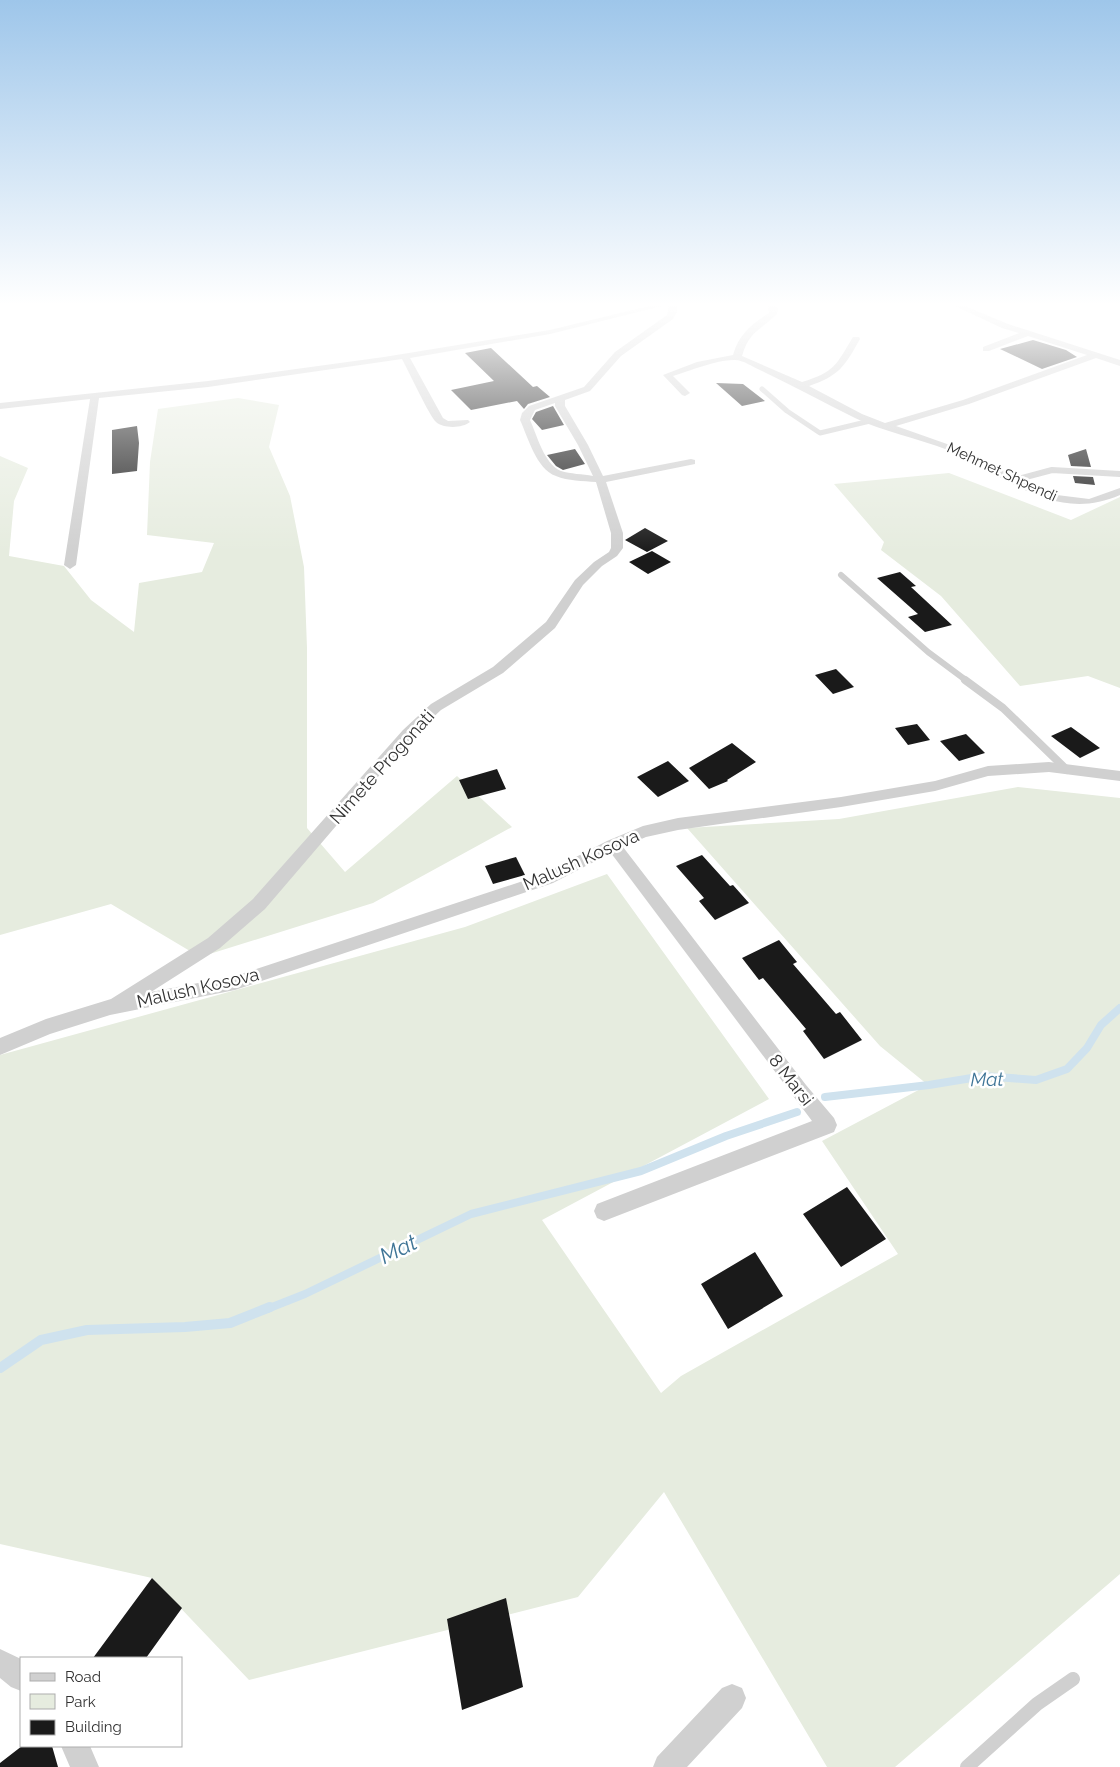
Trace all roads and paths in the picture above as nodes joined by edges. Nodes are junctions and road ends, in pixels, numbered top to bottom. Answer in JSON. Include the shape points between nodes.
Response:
{"nodes":[{"id":1,"x":160,"y":388,"type":"edge"},
{"id":2,"x":422,"y":388,"type":"edge"},
{"id":3,"x":587,"y":388,"type":"edge"},
{"id":4,"x":680,"y":388,"type":"edge"},
{"id":5,"x":808,"y":388,"type":"edge"},
{"id":6,"x":1003,"y":388,"type":"edge"},
{"id":7,"x":762,"y":389,"type":"dead end"},
{"id":8,"x":685,"y":393,"type":"dead end"},
{"id":9,"x":95,"y":396,"type":"junction"},
{"id":10,"x":560,"y":398,"type":"junction"},
{"id":11,"x":0,"y":406,"type":"edge"},
{"id":12,"x":870,"y":421,"type":"junction"},
{"id":13,"x":465,"y":422,"type":"dead end"},
{"id":14,"x":885,"y":426,"type":"junction"},
{"id":15,"x":691,"y":462,"type":"dead end"},
{"id":16,"x":1120,"y":474,"type":"edge"},
{"id":17,"x":600,"y":480,"type":"junction"},
{"id":18,"x":1015,"y":480,"type":"junction"},
{"id":19,"x":1120,"y":491,"type":"edge"},
{"id":20,"x":70,"y":565,"type":"dead end"},
{"id":21,"x":841,"y":575,"type":"dead end"},
{"id":22,"x":1067,"y":770,"type":"junction"},
{"id":23,"x":1120,"y":776,"type":"edge"},
{"id":24,"x":612,"y":845,"type":"junction"},
{"id":25,"x":110,"y":1007,"type":"junction"},
{"id":26,"x":0,"y":1047,"type":"edge"},
{"id":27,"x":827,"y":1125,"type":"joint"},
{"id":28,"x":604,"y":1211,"type":"dead end"},
{"id":29,"x":0,"y":1663,"type":"edge"},
{"id":30,"x":20,"y":1676,"type":"edge"},
{"id":31,"x":1074,"y":1679,"type":"dead end"},
{"id":32,"x":732,"y":1698,"type":"dead end"},
{"id":33,"x":75,"y":1747,"type":"edge"},
{"id":34,"x":85,"y":1767,"type":"edge"},
{"id":35,"x":668,"y":1767,"type":"edge"},
{"id":36,"x":967,"y":1767,"type":"edge"}],
"edges":[{"from":1,"to":9,"type":"street"},
{"from":2,"to":13,"type":"street","via":[[439,420],[447,424]]},
{"from":3,"to":10,"type":"street"},
{"from":4,"to":8,"type":"street"},
{"from":5,"to":12,"type":"street","name":"Mehmet Shpendi"},
{"from":6,"to":14,"type":"street"},
{"from":7,"to":12,"type":"lane","via":[[820,433]]},
{"from":9,"to":11,"type":"street"},
{"from":9,"to":20,"type":"street"},
{"from":10,"to":17,"type":"street","name":"Nimete Progonati","via":[[560,406]]},
{"from":10,"to":17,"type":"street","via":[[532,408],[525,420],[543,459],[559,474]]},
{"from":12,"to":14,"type":"street","name":"Mehmet Shpendi"},
{"from":14,"to":18,"type":"street","name":"Mehmet Shpendi","via":[[949,447]]},
{"from":15,"to":17,"type":"street"},
{"from":16,"to":18,"type":"lane","via":[[1052,470]]},
{"from":17,"to":25,"type":"street","name":"Nimete Progonati","via":[[617,533],[617,548],[579,583],[551,625],[498,670],[436,707],[408,733],[259,904],[214,942]]},
{"from":18,"to":19,"type":"street","name":"Mehmet Shpendi","via":[[1040,493],[1071,502],[1096,500]]},
{"from":21,"to":22,"type":"lane","via":[[928,652],[1003,708]]},
{"from":22,"to":23,"type":"street","name":"Malush Kosova"},
{"from":22,"to":24,"type":"street","name":"Malush Kosova","via":[[1029,767],[988,770],[926,788],[678,824],[643,832]]},
{"from":24,"to":25,"type":"street","name":"Malush Kosova","via":[[547,879],[235,983]]},
{"from":24,"to":27,"type":"street","name":"8 Marsi"},
{"from":25,"to":26,"type":"street","name":"Malush Kosova","via":[[46,1027]]},
{"from":27,"to":28,"type":"street","name":"8 Marsi"},
{"from":29,"to":30,"type":"street"},
{"from":31,"to":36,"type":"lane","via":[[1037,1704]]},
{"from":32,"to":35,"type":"street"},
{"from":33,"to":34,"type":"street"}]}
